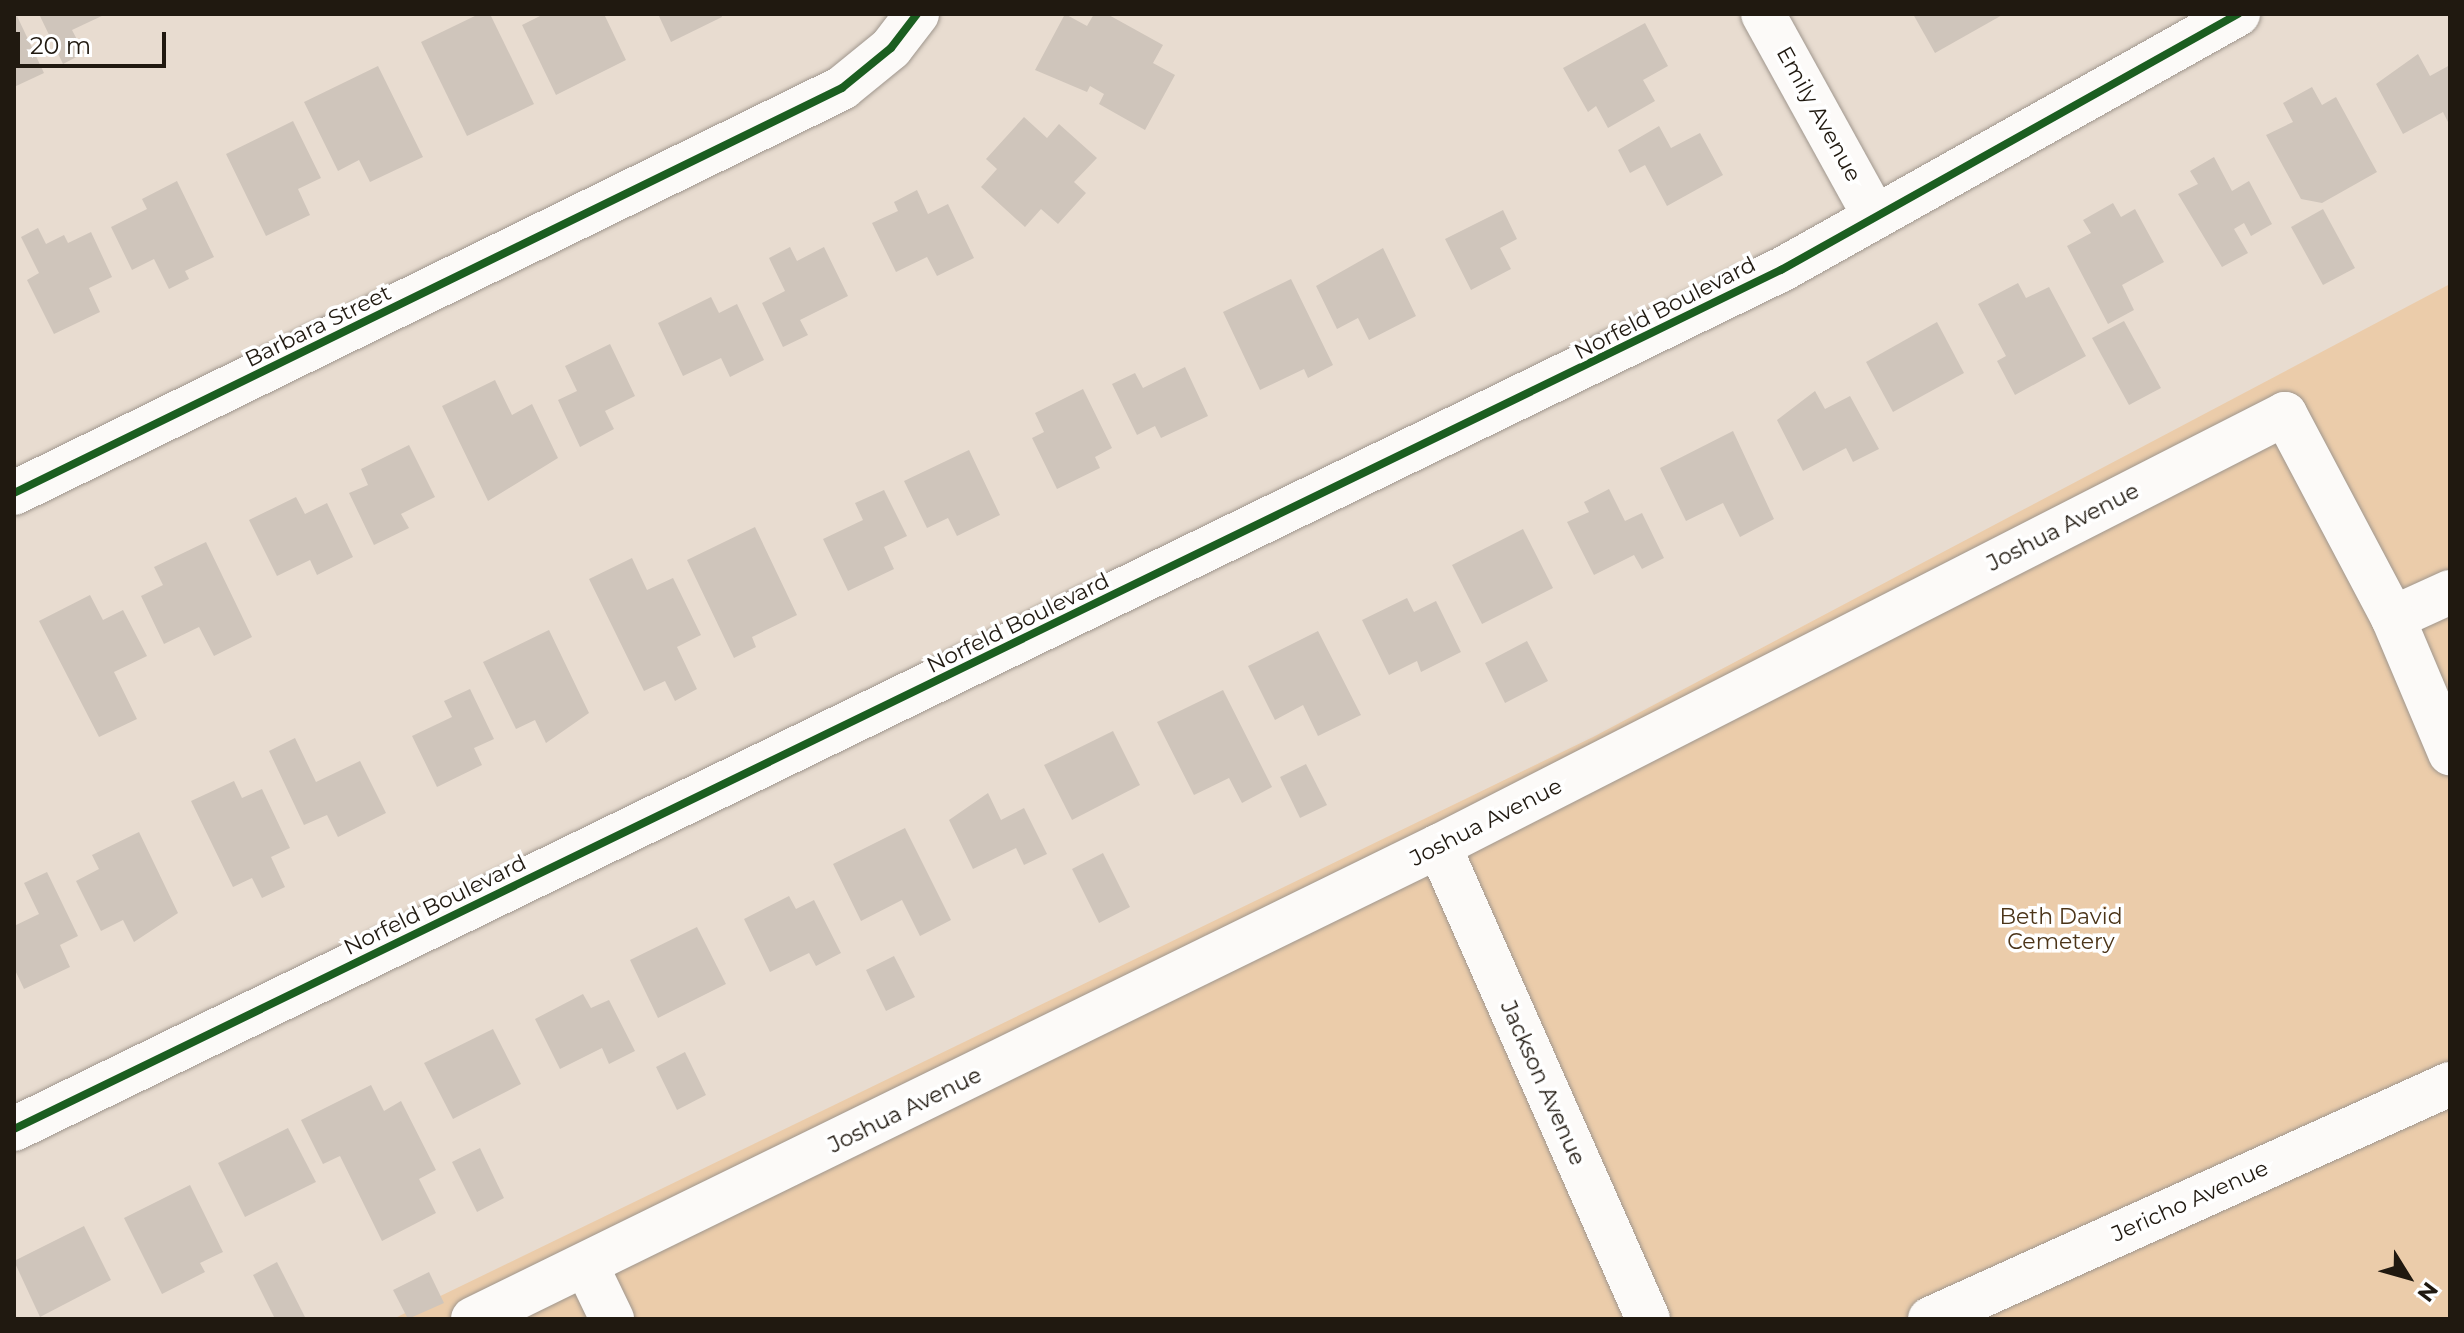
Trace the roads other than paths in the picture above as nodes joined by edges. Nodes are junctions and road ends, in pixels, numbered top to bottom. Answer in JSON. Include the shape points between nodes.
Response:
{"nodes":[{"id":1,"x":917,"y":14,"type":"edge"},
{"id":2,"x":1763,"y":14,"type":"edge"},
{"id":3,"x":2238,"y":14,"type":"edge"},
{"id":4,"x":1874,"y":215,"type":"junction"},
{"id":5,"x":14,"y":493,"type":"edge"},
{"id":6,"x":2450,"y":592,"type":"edge"},
{"id":7,"x":2393,"y":618,"type":"junction"},
{"id":8,"x":2450,"y":753,"type":"edge"},
{"id":9,"x":1439,"y":846,"type":"junction"},
{"id":10,"x":2450,"y":1084,"type":"edge"},
{"id":11,"x":14,"y":1129,"type":"edge"},
{"id":12,"x":587,"y":1267,"type":"junction"},
{"id":13,"x":473,"y":1319,"type":"edge"},
{"id":14,"x":612,"y":1319,"type":"edge"},
{"id":15,"x":1648,"y":1319,"type":"edge"},
{"id":16,"x":1930,"y":1319,"type":"edge"}],
"edges":[{"from":1,"to":5,"type":"street","name":"Barbara Street","via":[[891,48],[842,88]]},
{"from":2,"to":4,"type":"street","name":"Emily Avenue"},
{"from":3,"to":4,"type":"street","name":"Norfeld Boulevard"},
{"from":4,"to":11,"type":"street","name":"Norfeld Boulevard","via":[[1781,270],[1498,411]]},
{"from":6,"to":7,"type":"street"},
{"from":7,"to":8,"type":"street"},
{"from":7,"to":9,"type":"street","name":"Joshua Avenue","via":[[2285,414]]},
{"from":9,"to":12,"type":"street","name":"Joshua Avenue"},
{"from":9,"to":15,"type":"street","name":"Jackson Avenue"},
{"from":10,"to":16,"type":"street","name":"Jericho Avenue"},
{"from":12,"to":13,"type":"street","name":"Joshua Avenue"},
{"from":12,"to":14,"type":"street"}]}
